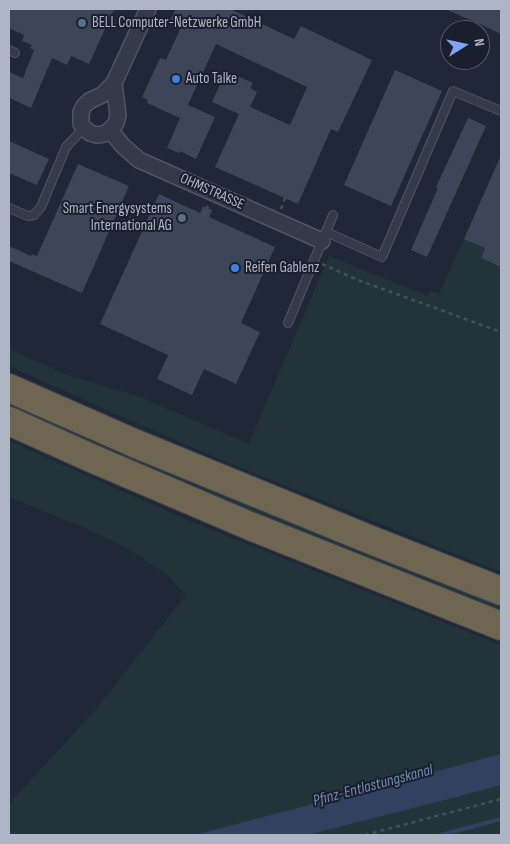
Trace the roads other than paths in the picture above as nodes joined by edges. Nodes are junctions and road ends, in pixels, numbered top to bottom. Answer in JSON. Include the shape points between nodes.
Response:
{"nodes":[{"id":1,"x":148,"y":9,"type":"edge"},
{"id":2,"x":114,"y":83,"type":"junction"},
{"id":3,"x":501,"y":111,"type":"edge"},
{"id":4,"x":84,"y":128,"type":"junction"},
{"id":5,"x":110,"y":130,"type":"junction"},
{"id":6,"x":9,"y":208,"type":"edge"},
{"id":7,"x":333,"y":215,"type":"dead end"},
{"id":8,"x":324,"y":236,"type":"junction"},
{"id":9,"x":288,"y":323,"type":"dead end"},
{"id":10,"x":9,"y":388,"type":"edge"},
{"id":11,"x":9,"y":421,"type":"edge"},
{"id":12,"x":501,"y":592,"type":"edge"},
{"id":13,"x":501,"y":626,"type":"edge"}],
"edges":[{"from":1,"to":2,"type":"street"},
{"from":2,"to":4,"type":"street","via":[[84,106],[80,120]]},
{"from":2,"to":5,"type":"street","via":[[118,115]]},
{"from":3,"to":8,"type":"lane","via":[[453,91],[382,256]]},
{"from":4,"to":5,"type":"street","via":[[97,134]]},
{"from":4,"to":6,"type":"lane","via":[[66,147],[41,207],[34,215],[28,216]]},
{"from":5,"to":8,"type":"street","name":"OHMSTRASSE","via":[[139,160]]},
{"from":7,"to":8,"type":"lane"},
{"from":8,"to":9,"type":"lane"},
{"from":10,"to":12,"type":"highway","via":[[134,443]]},
{"from":11,"to":13,"type":"highway","via":[[250,526]]}]}
